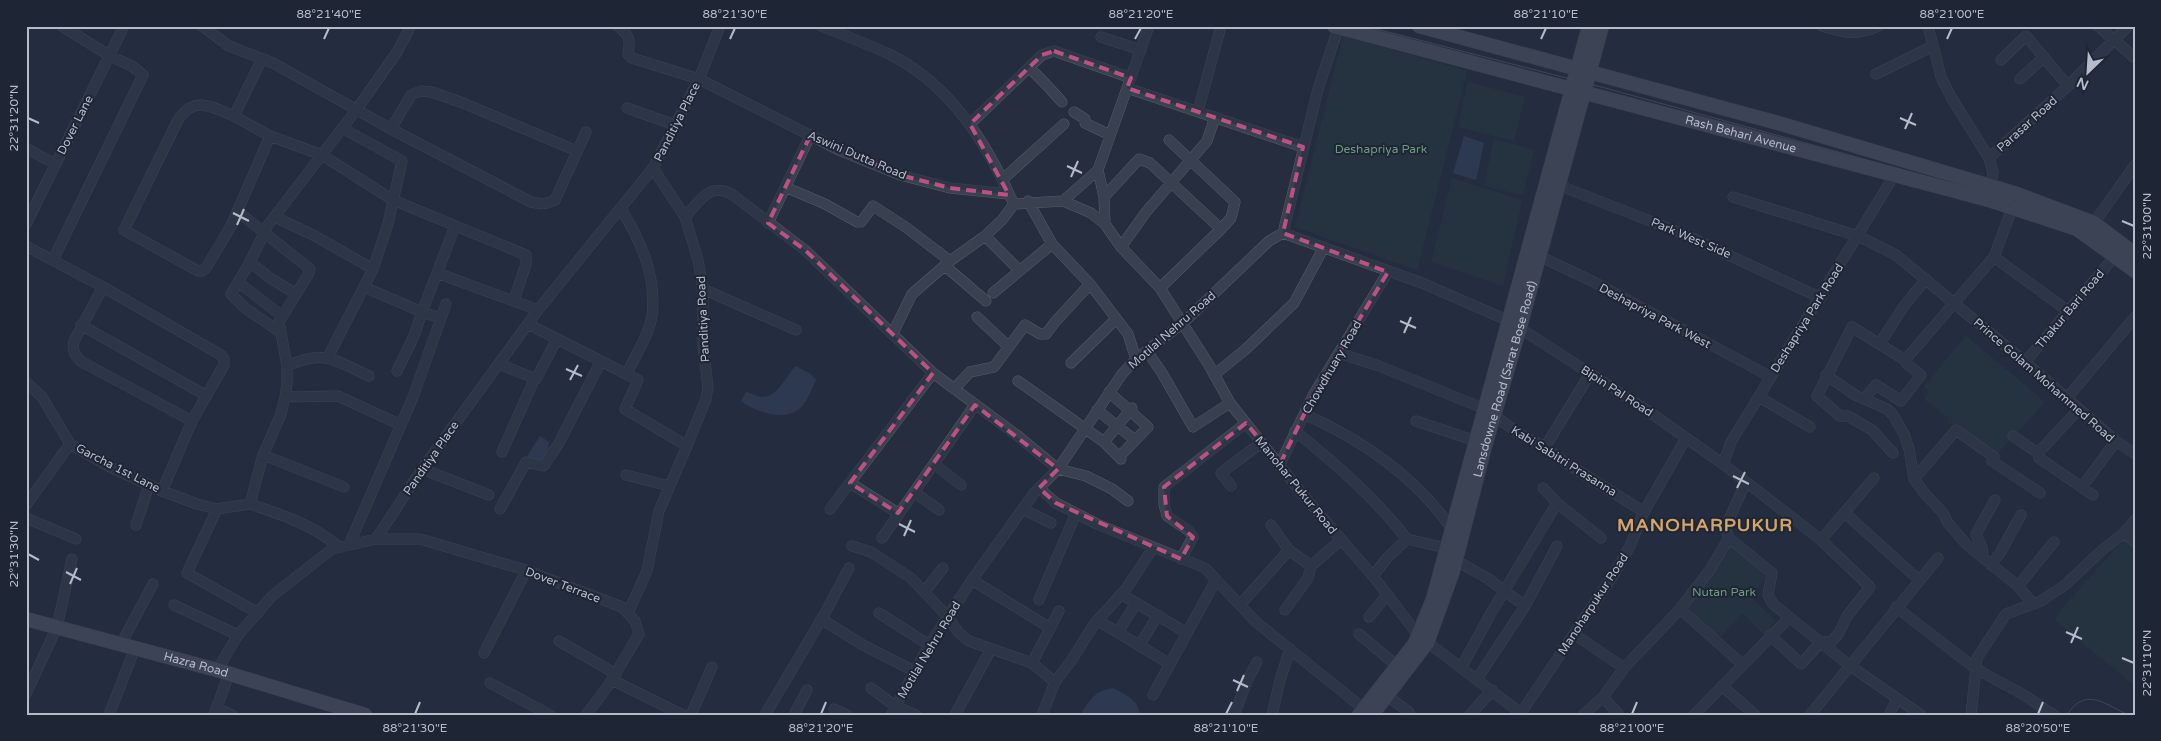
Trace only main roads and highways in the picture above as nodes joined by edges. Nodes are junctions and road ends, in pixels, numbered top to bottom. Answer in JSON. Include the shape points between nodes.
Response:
{"nodes":[{"id":1,"x":1419,"y":26,"type":"edge"},
{"id":2,"x":1589,"y":26,"type":"edge"},
{"id":3,"x":1602,"y":26,"type":"edge"},
{"id":4,"x":1337,"y":27,"type":"edge"},
{"id":5,"x":1583,"y":70,"type":"junction"},
{"id":6,"x":1578,"y":91,"type":"junction"},
{"id":7,"x":1778,"y":123,"type":"junction"},
{"id":8,"x":1773,"y":142,"type":"junction"},
{"id":9,"x":1990,"y":193,"type":"junction"},
{"id":10,"x":2015,"y":201,"type":"junction"},
{"id":11,"x":2135,"y":254,"type":"edge"},
{"id":12,"x":2135,"y":271,"type":"edge"},
{"id":13,"x":1514,"y":324,"type":"junction"},
{"id":14,"x":1490,"y":412,"type":"junction"},
{"id":15,"x":26,"y":619,"type":"edge"},
{"id":16,"x":1422,"y":639,"type":"junction"},
{"id":17,"x":1367,"y":713,"type":"edge"},
{"id":18,"x":365,"y":715,"type":"edge"}],
"edges":[{"from":1,"to":5,"type":"main road","name":"Rash Behari Avenue"},
{"from":2,"to":5,"type":"main road"},
{"from":3,"to":5,"type":"main road","name":"Lansdowne Road (Sarat Bose Road)"},
{"from":4,"to":6,"type":"main road","name":"Rash Behari Avenue"},
{"from":5,"to":6,"type":"main road","name":"Lansdowne Road (Sarat Bose Road)"},
{"from":5,"to":7,"type":"main road","name":"Rash Behari Avenue"},
{"from":6,"to":8,"type":"main road","name":"Rash Behari Avenue"},
{"from":6,"to":13,"type":"main road","name":"Lansdowne Road (Sarat Bose Road)"},
{"from":6,"to":13,"type":"main road","name":"Lansdowne Road (Sarat Bose Road)","via":[[1540,256]]},
{"from":7,"to":8,"type":"main road"},
{"from":7,"to":9,"type":"main road","name":"Rash Behari Avenue"},
{"from":8,"to":9,"type":"main road","name":"Rash Behari Avenue","via":[[1895,174]]},
{"from":9,"to":10,"type":"main road","name":"Rash Behari Avenue"},
{"from":10,"to":11,"type":"main road","name":"Rash Behari Avenue","via":[[2094,223]]},
{"from":10,"to":12,"type":"main road","name":"Rash Behari Avenue","via":[[2077,228]]},
{"from":13,"to":14,"type":"main road","name":"Lansdowne Road (Sarat Bose Road)"},
{"from":14,"to":16,"type":"main road","name":"Lansdowne Road (Sarat Bose Road)","via":[[1476,441]]},
{"from":14,"to":16,"type":"main road","name":"Lansdowne Road (Sarat Bose Road)","via":[[1455,560]]},
{"from":15,"to":18,"type":"main road","name":"Hazra Road","via":[[223,672]]},
{"from":16,"to":17,"type":"main road","name":"Lansdowne Road (Sarat Bose Road)","via":[[1397,666]]},
{"from":16,"to":17,"type":"main road","name":"Lansdowne Road (Sarat Bose Road)","via":[[1387,696]]}]}
